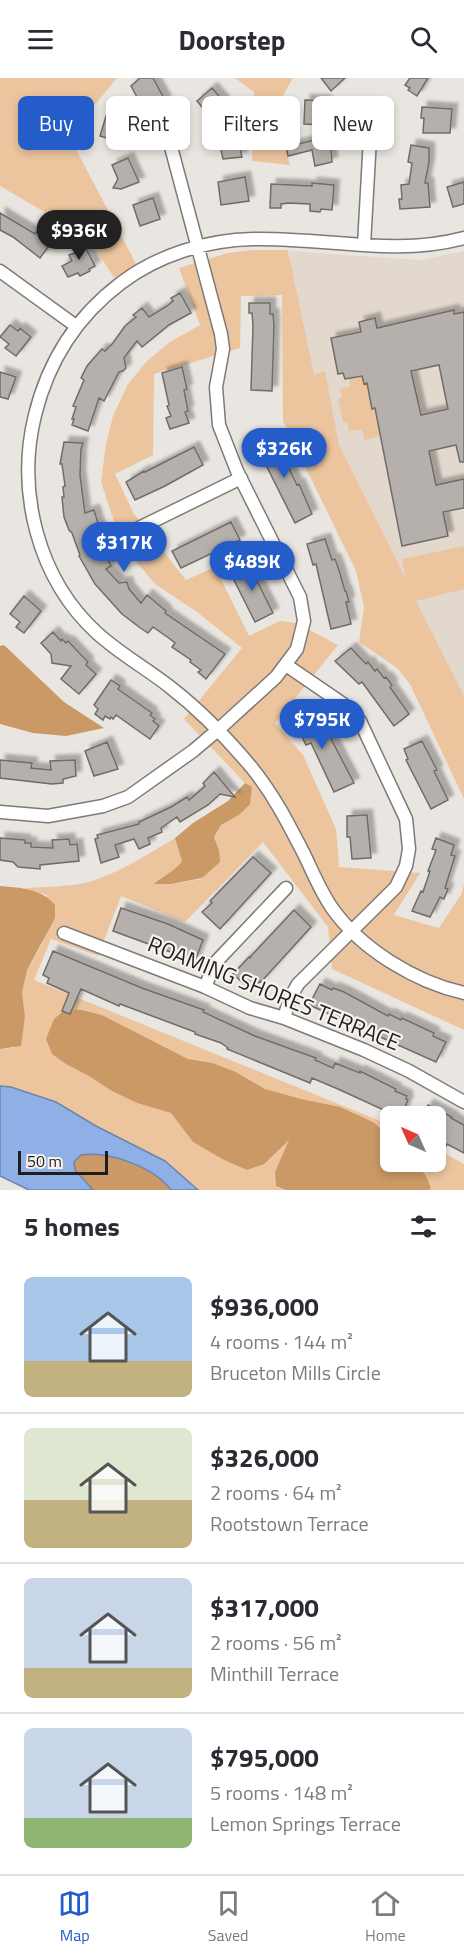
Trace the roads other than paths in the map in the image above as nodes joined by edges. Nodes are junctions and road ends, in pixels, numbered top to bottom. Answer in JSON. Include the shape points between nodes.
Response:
{"nodes":[{"id":1,"x":172,"y":150,"type":"edge"},
{"id":2,"x":369,"y":150,"type":"edge"},
{"id":3,"x":464,"y":238,"type":"edge"},
{"id":4,"x":364,"y":245,"type":"junction"},
{"id":5,"x":199,"y":246,"type":"junction"},
{"id":6,"x":0,"y":271,"type":"edge"},
{"id":7,"x":76,"y":326,"type":"junction"},
{"id":8,"x":241,"y":478,"type":"junction"},
{"id":9,"x":139,"y":528,"type":"dead end"},
{"id":10,"x":286,"y":665,"type":"junction"},
{"id":11,"x":219,"y":729,"type":"junction"},
{"id":12,"x":0,"y":812,"type":"edge"},
{"id":13,"x":286,"y":888,"type":"dead end"},
{"id":14,"x":352,"y":931,"type":"junction"},
{"id":15,"x":64,"y":933,"type":"dead end"},
{"id":16,"x":204,"y":987,"type":"junction"},
{"id":17,"x":464,"y":993,"type":"edge"},
{"id":18,"x":284,"y":1018,"type":"junction"},
{"id":19,"x":464,"y":1102,"type":"edge"}],
"edges":[{"from":1,"to":5,"type":"street"},
{"from":2,"to":4,"type":"street"},
{"from":3,"to":4,"type":"street","via":[[404,248]]},
{"from":4,"to":5,"type":"street","via":[[252,239]]},
{"from":5,"to":7,"type":"street","via":[[168,257],[123,282]]},
{"from":5,"to":8,"type":"street","via":[[223,349],[216,387],[219,425]]},
{"from":6,"to":7,"type":"street"},
{"from":7,"to":11,"type":"street","via":[[40,394],[30,435],[29,493],[39,542],[60,588],[97,633]]},
{"from":8,"to":9,"type":"street"},
{"from":8,"to":10,"type":"street","via":[[300,597],[304,621],[297,650]]},
{"from":10,"to":11,"type":"street"},
{"from":10,"to":14,"type":"street","via":[[353,712],[406,819],[409,849],[396,887]]},
{"from":11,"to":12,"type":"street","via":[[154,781],[103,807],[48,816]]},
{"from":11,"to":14,"type":"street","via":[[272,795],[332,908]]},
{"from":13,"to":16,"type":"street","via":[[216,963]]},
{"from":14,"to":17,"type":"street","via":[[409,974]]},
{"from":14,"to":18,"type":"street","via":[[298,984]]},
{"from":15,"to":16,"type":"street","name":"ROAMING SHORES TERRACE"},
{"from":16,"to":18,"type":"street","name":"ROAMING SHORES TERRACE"},
{"from":18,"to":19,"type":"street","name":"ROAMING SHORES TERRACE","via":[[409,1071]]}]}
